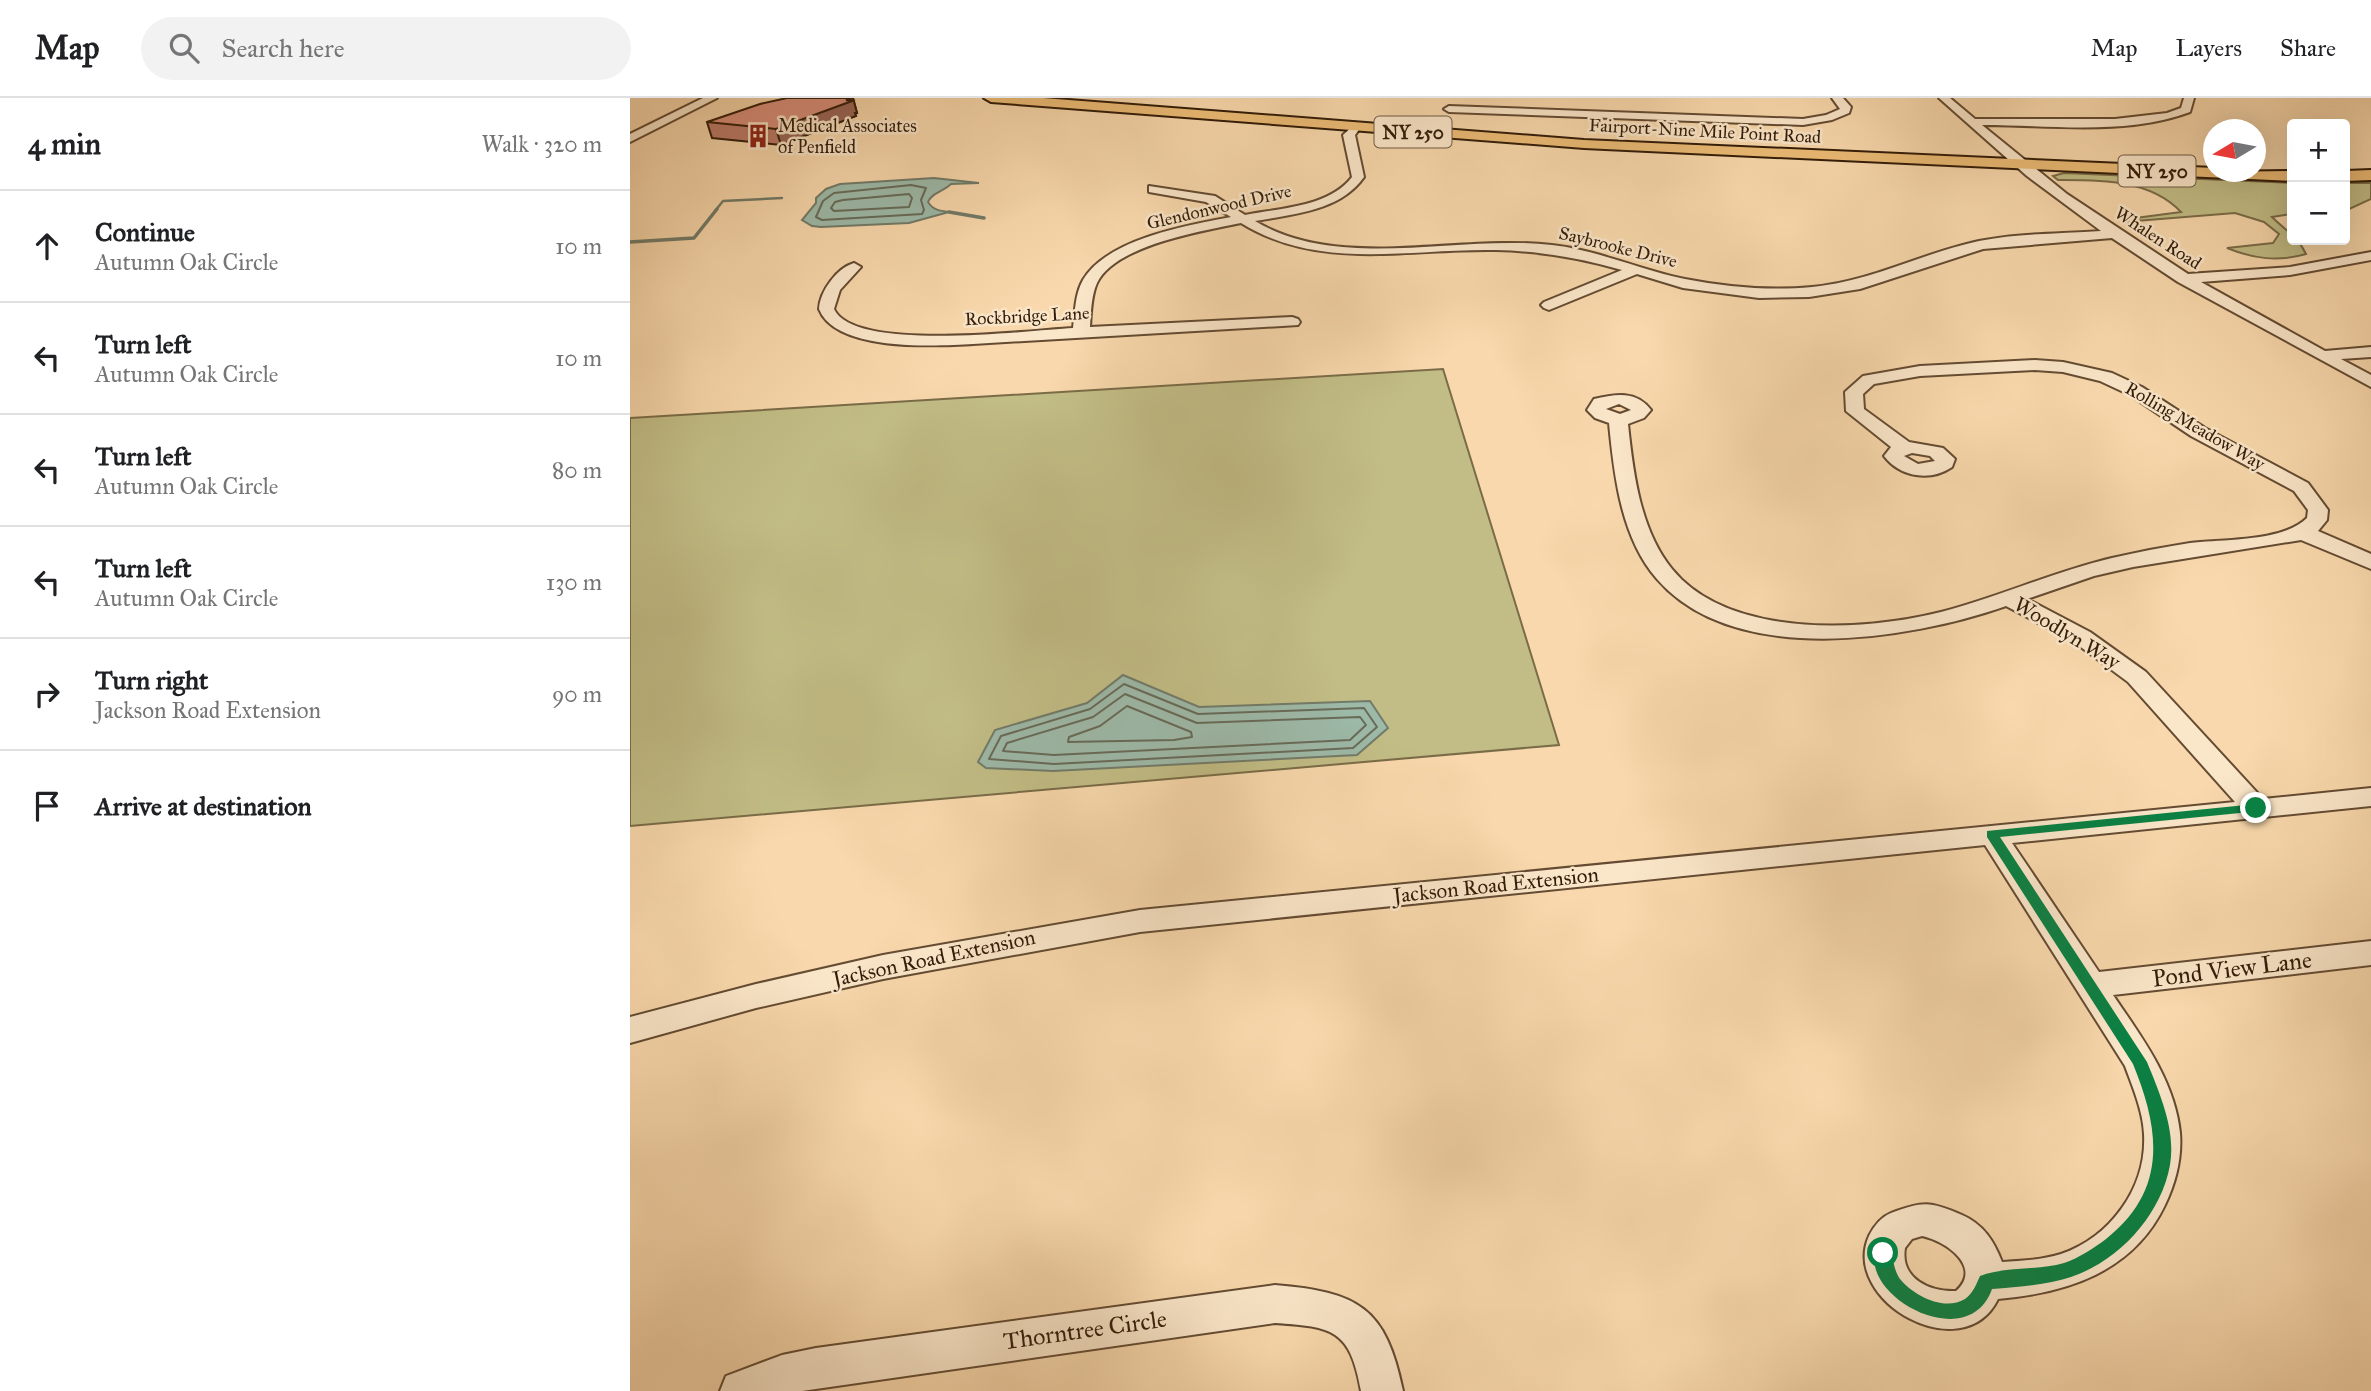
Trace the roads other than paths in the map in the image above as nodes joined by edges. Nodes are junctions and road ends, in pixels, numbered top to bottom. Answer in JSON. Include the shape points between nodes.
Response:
{"nodes":[{"id":1,"x":712,"y":98,"type":"edge"},
{"id":2,"x":991,"y":98,"type":"edge"},
{"id":3,"x":1837,"y":98,"type":"edge"},
{"id":4,"x":1944,"y":98,"type":"edge"},
{"id":5,"x":2189,"y":98,"type":"edge"},
{"id":6,"x":1446,"y":103,"type":"edge"},
{"id":7,"x":1971,"y":122,"type":"junction"},
{"id":8,"x":1355,"y":127,"type":"junction"},
{"id":9,"x":1437,"y":134,"type":"junction"},
{"id":10,"x":630,"y":139,"type":"edge"},
{"id":11,"x":2022,"y":165,"type":"junction"},
{"id":12,"x":2371,"y":175,"type":"edge"},
{"id":13,"x":2287,"y":176,"type":"edge"},
{"id":14,"x":2350,"y":176,"type":"edge"},
{"id":15,"x":1153,"y":190,"type":"dead end"},
{"id":16,"x":1244,"y":219,"type":"junction"},
{"id":17,"x":2117,"y":236,"type":"junction"},
{"id":18,"x":2371,"y":256,"type":"edge"},
{"id":19,"x":854,"y":267,"type":"dead end"},
{"id":20,"x":1635,"y":270,"type":"junction"},
{"id":21,"x":2183,"y":278,"type":"junction"},
{"id":22,"x":1549,"y":305,"type":"dead end"},
{"id":23,"x":1292,"y":322,"type":"dead end"},
{"id":24,"x":1080,"y":332,"type":"junction"},
{"id":25,"x":2371,"y":352,"type":"edge"},
{"id":26,"x":2322,"y":356,"type":"junction"},
{"id":27,"x":2371,"y":382,"type":"edge"},
{"id":28,"x":1618,"y":419,"type":"dead end"},
{"id":29,"x":1905,"y":448,"type":"dead end"},
{"id":30,"x":2304,"y":533,"type":"junction"},
{"id":31,"x":2371,"y":562,"type":"edge"},
{"id":32,"x":2007,"y":597,"type":"junction"},
{"id":33,"x":2371,"y":797,"type":"edge"},
{"id":34,"x":2256,"y":808,"type":"junction"},
{"id":35,"x":1992,"y":834,"type":"junction"},
{"id":36,"x":2371,"y":953,"type":"edge"},
{"id":37,"x":2092,"y":985,"type":"junction"},
{"id":38,"x":630,"y":1030,"type":"edge"},
{"id":39,"x":1986,"y":1282,"type":"dead end"},
{"id":40,"x":741,"y":1391,"type":"edge"},
{"id":41,"x":1382,"y":1391,"type":"edge"}],
"edges":[{"from":1,"to":10,"type":"street"},
{"from":2,"to":8,"type":"main road","name":"Fairport-Nine Mile Point Road","number":"NY 250"},
{"from":3,"to":6,"type":"street","via":[[1845,111],[1803,122]]},
{"from":4,"to":7,"type":"street","name":"Whalen Road"},
{"from":5,"to":7,"type":"street","via":[[2181,113],[2151,120]]},
{"from":6,"to":9,"type":"street","via":[[1452,120]]},
{"from":7,"to":11,"type":"street","name":"Whalen Road"},
{"from":8,"to":9,"type":"main road","name":"Fairport-Nine Mile Point Road","number":"NY 250"},
{"from":8,"to":16,"type":"street","name":"Glendonwood Drive","via":[[1349,135],[1358,170],[1354,184],[1318,204]]},
{"from":9,"to":11,"type":"main road","name":"Fairport-Nine Mile Point Road","number":"NY 250"},
{"from":11,"to":13,"type":"main road","name":"Fairport-Nine Mile Point Road","number":"NY 250"},
{"from":11,"to":17,"type":"street","name":"Whalen Road"},
{"from":12,"to":14,"type":"main road"},
{"from":15,"to":16,"type":"street","name":"Saybrooke Drive","via":[[1198,195]]},
{"from":16,"to":20,"type":"street","name":"Saybrooke Drive","via":[[1278,239],[1316,248],[1361,252],[1534,248],[1570,252]]},
{"from":16,"to":24,"type":"street","name":"Glendonwood Drive","via":[[1168,236],[1113,258],[1091,278]]},
{"from":17,"to":20,"type":"street","name":"Saybrooke Drive","via":[[1965,248],[1855,286],[1809,292],[1731,291]]},
{"from":17,"to":21,"type":"street","name":"Whalen Road"},
{"from":18,"to":21,"type":"street","via":[[2280,272]]},
{"from":19,"to":24,"type":"street","name":"Rockbridge Lane","via":[[834,289],[826,311],[836,323],[863,334],[942,340]]},
{"from":20,"to":22,"type":"street"},
{"from":21,"to":26,"type":"street","name":"Whalen Road"},
{"from":23,"to":24,"type":"street","name":"Rockbridge Lane"},
{"from":25,"to":26,"type":"street"},
{"from":26,"to":27,"type":"street","name":"Whalen Road"},
{"from":28,"to":32,"type":"street","name":"Woodlyn Way","via":[[1626,484],[1651,555],[1677,589],[1696,603],[1783,629],[1845,631],[1943,618]]},
{"from":29,"to":30,"type":"street","name":"Rolling Meadow Way","via":[[1855,411],[1854,392],[1860,385],[1882,376],[1920,372],[2035,365],[2078,370],[2122,383],[2198,432],[2301,487],[2318,510],[2317,520]]},
{"from":30,"to":31,"type":"street"},
{"from":30,"to":32,"type":"street","via":[[2150,556],[2063,577]]},
{"from":32,"to":34,"type":"street","name":"Woodlyn Way","via":[[2082,637],[2137,677]]},
{"from":33,"to":34,"type":"street","name":"Jackson Road Extension"},
{"from":34,"to":35,"type":"street","name":"Jackson Road Extension"},
{"from":35,"to":37,"type":"street"},
{"from":35,"to":38,"type":"street","name":"Jackson Road Extension","via":[[1140,921],[1013,940],[880,968]]},
{"from":36,"to":37,"type":"street","name":"Pond View Lane"},
{"from":37,"to":39,"type":"street","via":[[2140,1062],[2155,1098],[2162,1165],[2149,1201],[2128,1231],[2103,1251],[2069,1270]]},
{"from":40,"to":41,"type":"street","name":"Thorntree Circle","via":[[816,1368],[1275,1304],[1324,1308],[1353,1322],[1369,1341]]}]}
